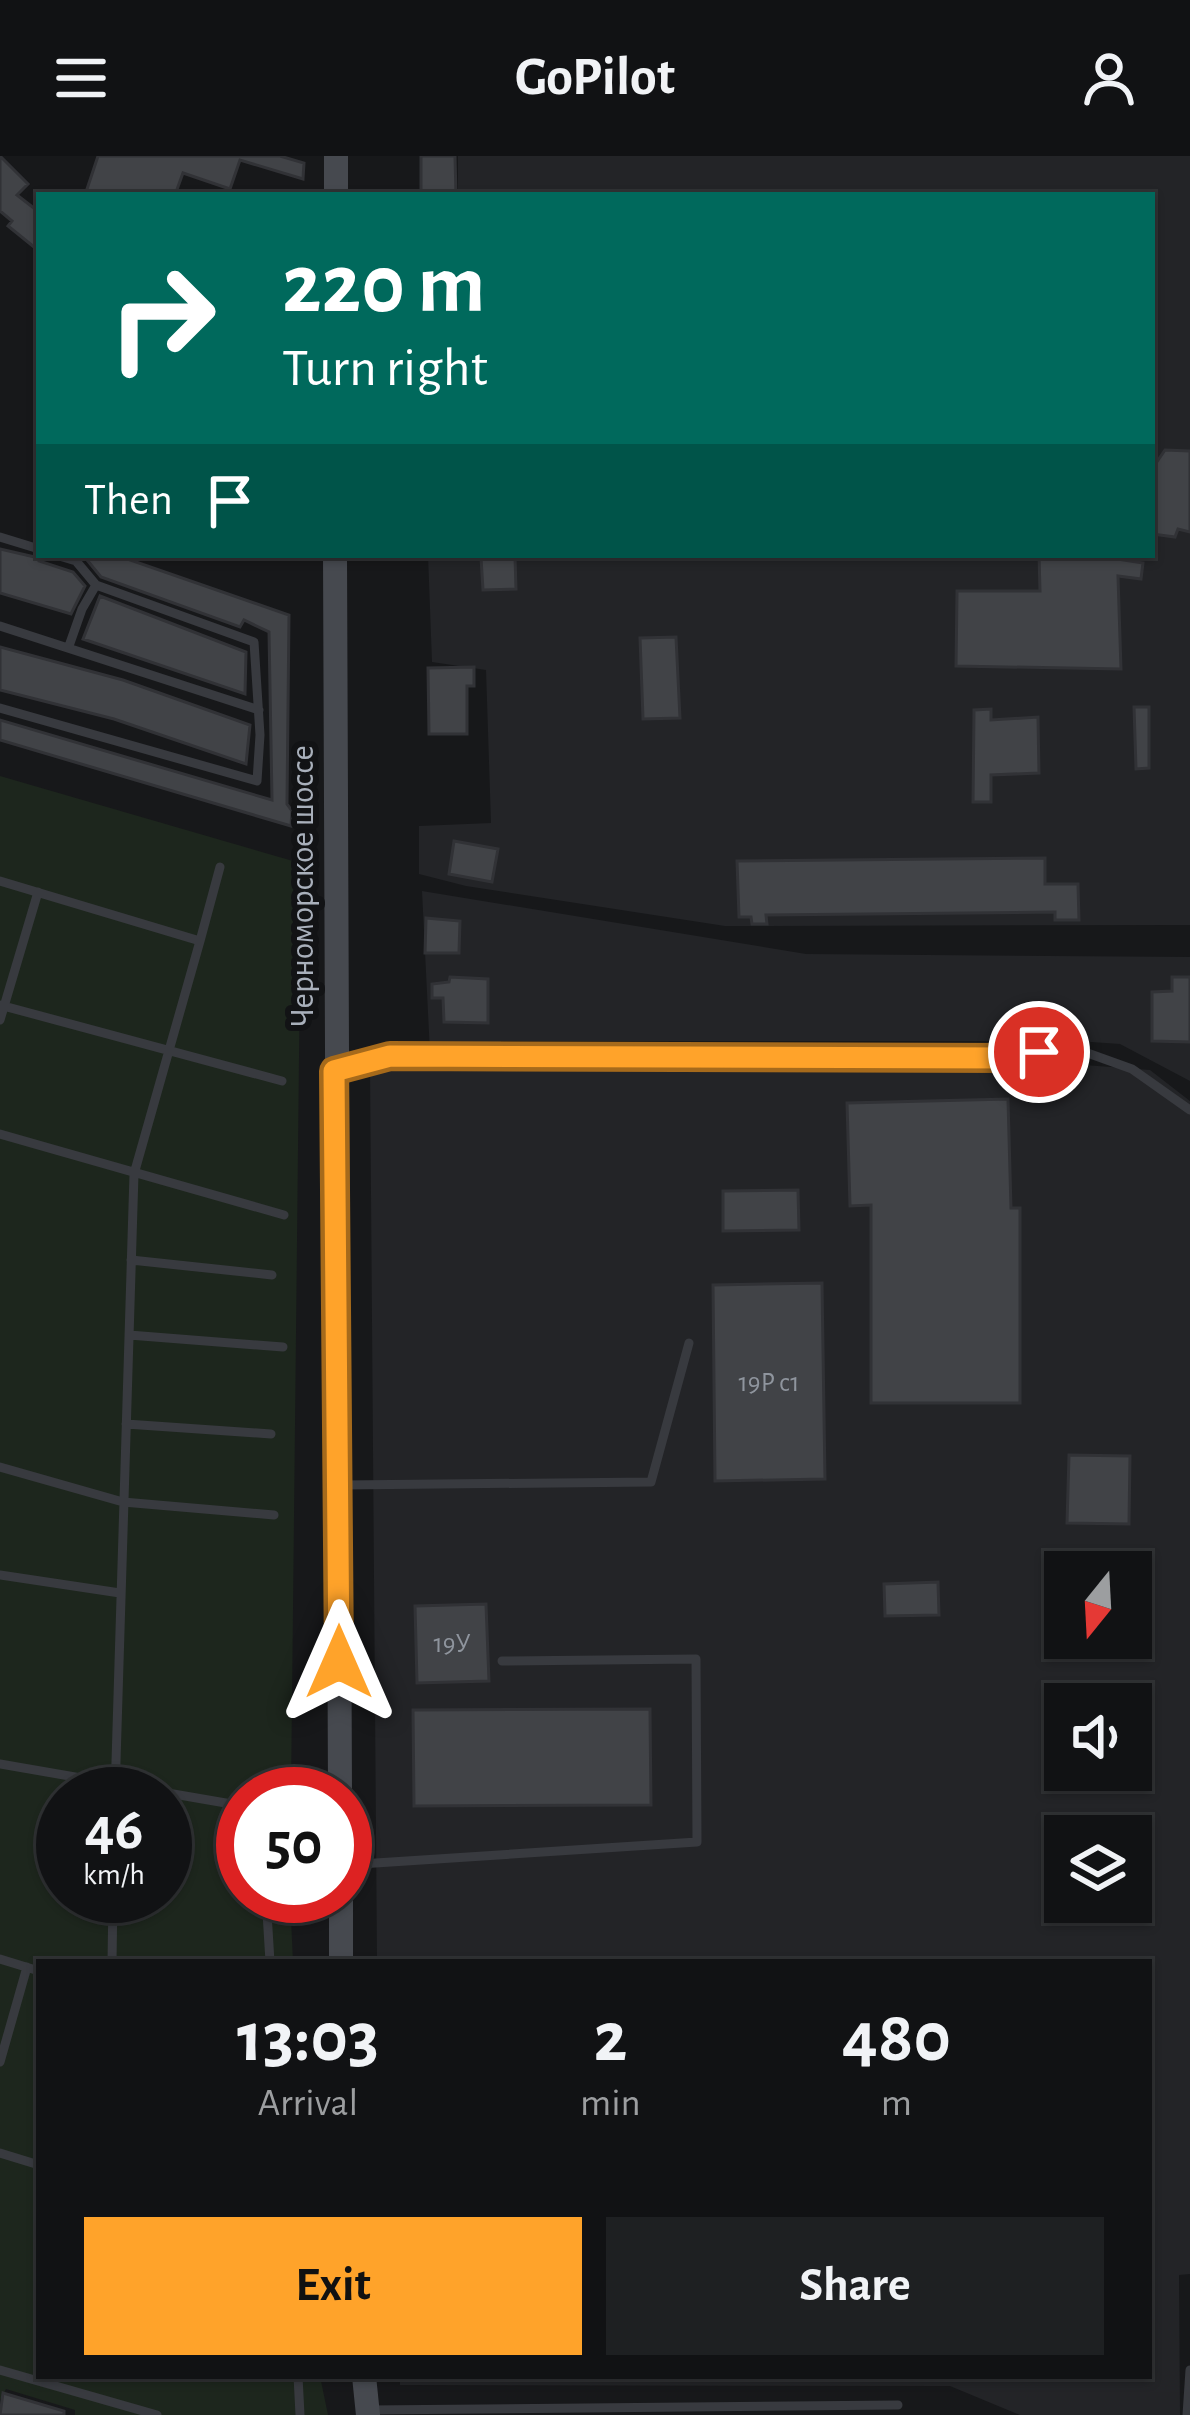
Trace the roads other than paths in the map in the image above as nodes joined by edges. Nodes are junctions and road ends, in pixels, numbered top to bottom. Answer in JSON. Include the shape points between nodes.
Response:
{"nodes":[{"id":1,"x":336,"y":156,"type":"edge"},
{"id":2,"x":336,"y":192,"type":"edge"},
{"id":3,"x":0,"y":537,"type":"edge"},
{"id":4,"x":36,"y":549,"type":"edge"},
{"id":5,"x":66,"y":558,"type":"edge"},
{"id":6,"x":335,"y":558,"type":"edge"},
{"id":7,"x":96,"y":585,"type":"junction"},
{"id":8,"x":0,"y":626,"type":"edge"},
{"id":9,"x":69,"y":646,"type":"junction"},
{"id":10,"x":0,"y":708,"type":"edge"},
{"id":11,"x":259,"y":710,"type":"junction"},
{"id":12,"x":220,"y":867,"type":"dead end"},
{"id":13,"x":0,"y":881,"type":"edge"},
{"id":14,"x":38,"y":892,"type":"junction"},
{"id":15,"x":200,"y":941,"type":"junction"},
{"id":16,"x":2,"y":1006,"type":"edge"},
{"id":17,"x":0,"y":1020,"type":"edge"},
{"id":18,"x":170,"y":1054,"type":"junction"},
{"id":19,"x":334,"y":1071,"type":"junction"},
{"id":20,"x":283,"y":1081,"type":"dead end"},
{"id":21,"x":1190,"y":1110,"type":"edge"},
{"id":22,"x":0,"y":1133,"type":"edge"},
{"id":23,"x":134,"y":1174,"type":"junction"},
{"id":24,"x":284,"y":1215,"type":"dead end"},
{"id":25,"x":131,"y":1260,"type":"junction"},
{"id":26,"x":272,"y":1275,"type":"dead end"},
{"id":27,"x":129,"y":1335,"type":"junction"},
{"id":28,"x":689,"y":1343,"type":"dead end"},
{"id":29,"x":283,"y":1346,"type":"dead end"},
{"id":30,"x":126,"y":1424,"type":"junction"},
{"id":31,"x":271,"y":1434,"type":"dead end"},
{"id":32,"x":0,"y":1467,"type":"edge"},
{"id":33,"x":337,"y":1485,"type":"junction"},
{"id":34,"x":123,"y":1502,"type":"junction"},
{"id":35,"x":274,"y":1515,"type":"dead end"},
{"id":36,"x":0,"y":1575,"type":"edge"},
{"id":37,"x":120,"y":1593,"type":"junction"},
{"id":38,"x":502,"y":1660,"type":"dead end"},
{"id":39,"x":0,"y":1764,"type":"edge"},
{"id":40,"x":116,"y":1767,"type":"edge"},
{"id":41,"x":340,"y":1767,"type":"edge"},
{"id":42,"x":36,"y":1772,"type":"edge"},
{"id":43,"x":372,"y":1863,"type":"edge"},
{"id":44,"x":113,"y":1923,"type":"edge"},
{"id":45,"x":268,"y":1923,"type":"edge"},
{"id":46,"x":341,"y":1923,"type":"edge"},
{"id":47,"x":0,"y":1959,"type":"edge"},
{"id":48,"x":112,"y":1959,"type":"edge"},
{"id":49,"x":270,"y":1959,"type":"edge"},
{"id":50,"x":341,"y":1959,"type":"edge"},
{"id":51,"x":33,"y":1969,"type":"edge"},
{"id":52,"x":0,"y":2062,"type":"edge"},
{"id":53,"x":0,"y":2152,"type":"edge"},
{"id":54,"x":36,"y":2163,"type":"edge"},
{"id":55,"x":0,"y":2370,"type":"edge"},
{"id":56,"x":1190,"y":2370,"type":"edge"},
{"id":57,"x":86,"y":2379,"type":"edge"},
{"id":58,"x":298,"y":2379,"type":"edge"},
{"id":59,"x":364,"y":2379,"type":"edge"},
{"id":60,"x":84,"y":2394,"type":"junction"},
{"id":61,"x":898,"y":2404,"type":"dead end"},
{"id":62,"x":368,"y":2413,"type":"edge"},
{"id":63,"x":157,"y":2415,"type":"edge"},
{"id":64,"x":301,"y":2415,"type":"edge"},
{"id":65,"x":1187,"y":2415,"type":"edge"}],
"edges":[{"from":1,"to":2,"type":"main road"},
{"from":3,"to":4,"type":"lane"},
{"from":5,"to":7,"type":"lane"},
{"from":6,"to":19,"type":"main road","name":"Черноморское шоссе"},
{"from":7,"to":9,"type":"lane"},
{"from":7,"to":11,"type":"lane","via":[[254,642]]},
{"from":8,"to":9,"type":"lane"},
{"from":9,"to":11,"type":"lane"},
{"from":10,"to":11,"type":"lane","via":[[257,781]]},
{"from":12,"to":15,"type":"lane"},
{"from":13,"to":14,"type":"lane"},
{"from":14,"to":15,"type":"lane"},
{"from":14,"to":16,"type":"lane"},
{"from":15,"to":18,"type":"lane"},
{"from":16,"to":17,"type":"lane"},
{"from":16,"to":18,"type":"lane"},
{"from":18,"to":20,"type":"lane"},
{"from":18,"to":23,"type":"lane"},
{"from":19,"to":21,"type":"lane","via":[[390,1056],[1014,1058],[1068,1046],[1132,1069]]},
{"from":19,"to":33,"type":"main road","name":"Черноморское шоссе"},
{"from":22,"to":23,"type":"lane"},
{"from":23,"to":24,"type":"lane"},
{"from":23,"to":25,"type":"lane"},
{"from":25,"to":26,"type":"lane"},
{"from":25,"to":27,"type":"lane"},
{"from":27,"to":29,"type":"lane"},
{"from":27,"to":30,"type":"lane"},
{"from":28,"to":33,"type":"lane","via":[[651,1481]]},
{"from":30,"to":31,"type":"lane"},
{"from":30,"to":34,"type":"lane"},
{"from":32,"to":34,"type":"lane"},
{"from":33,"to":41,"type":"main road","name":"Черноморское шоссе"},
{"from":34,"to":35,"type":"lane"},
{"from":34,"to":37,"type":"lane"},
{"from":36,"to":37,"type":"lane"},
{"from":37,"to":40,"type":"lane"},
{"from":38,"to":43,"type":"lane","via":[[696,1659],[698,1842]]},
{"from":39,"to":42,"type":"lane"},
{"from":44,"to":48,"type":"lane"},
{"from":45,"to":49,"type":"lane"},
{"from":46,"to":50,"type":"main road"},
{"from":47,"to":51,"type":"lane"},
{"from":51,"to":52,"type":"lane"},
{"from":53,"to":54,"type":"lane"},
{"from":55,"to":60,"type":"lane"},
{"from":56,"to":65,"type":"lane"},
{"from":57,"to":60,"type":"lane"},
{"from":58,"to":64,"type":"lane"},
{"from":59,"to":62,"type":"main road"},
{"from":60,"to":63,"type":"lane"},
{"from":61,"to":62,"type":"lane"}]}
